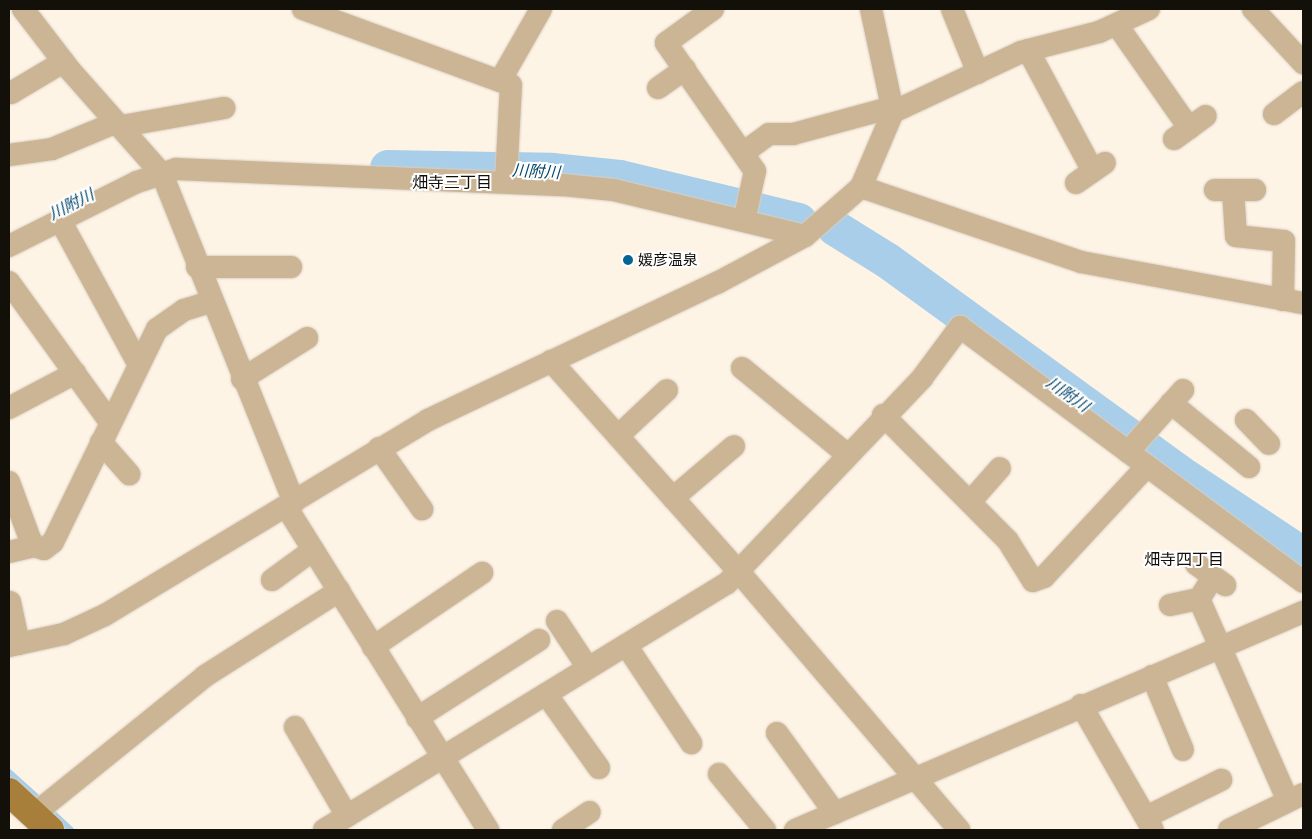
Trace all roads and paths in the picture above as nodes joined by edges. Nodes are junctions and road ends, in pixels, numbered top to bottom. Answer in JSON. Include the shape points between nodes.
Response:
{"nodes":[{"id":1,"x":23,"y":9,"type":"edge"},
{"id":2,"x":303,"y":9,"type":"edge"},
{"id":3,"x":541,"y":9,"type":"edge"},
{"id":4,"x":713,"y":9,"type":"edge"},
{"id":5,"x":871,"y":9,"type":"edge"},
{"id":6,"x":952,"y":9,"type":"edge"},
{"id":7,"x":1149,"y":9,"type":"edge"},
{"id":8,"x":1253,"y":9,"type":"edge"},
{"id":9,"x":1117,"y":25,"type":"junction"},
{"id":10,"x":1028,"y":50,"type":"junction"},
{"id":11,"x":63,"y":62,"type":"junction"},
{"id":12,"x":1303,"y":63,"type":"edge"},
{"id":13,"x":685,"y":69,"type":"junction"},
{"id":14,"x":978,"y":73,"type":"junction"},
{"id":15,"x":500,"y":81,"type":"junction"},
{"id":16,"x":658,"y":88,"type":"dead end"},
{"id":17,"x":1303,"y":92,"type":"edge"},
{"id":18,"x":11,"y":93,"type":"dead end"},
{"id":19,"x":224,"y":108,"type":"dead end"},
{"id":20,"x":893,"y":110,"type":"junction"},
{"id":21,"x":1274,"y":114,"type":"dead end"},
{"id":22,"x":120,"y":124,"type":"junction"},
{"id":23,"x":1190,"y":128,"type":"dead end"},
{"id":24,"x":743,"y":153,"type":"junction"},
{"id":25,"x":9,"y":154,"type":"edge"},
{"id":26,"x":1092,"y":172,"type":"dead end"},
{"id":27,"x":507,"y":173,"type":"junction"},
{"id":28,"x":162,"y":174,"type":"junction"},
{"id":29,"x":861,"y":187,"type":"junction"},
{"id":30,"x":1255,"y":190,"type":"dead end"},
{"id":31,"x":746,"y":212,"type":"junction"},
{"id":32,"x":60,"y":220,"type":"junction"},
{"id":33,"x":805,"y":236,"type":"junction"},
{"id":34,"x":9,"y":246,"type":"edge"},
{"id":35,"x":197,"y":267,"type":"junction"},
{"id":36,"x":291,"y":268,"type":"dead end"},
{"id":37,"x":9,"y":282,"type":"edge"},
{"id":38,"x":210,"y":302,"type":"junction"},
{"id":39,"x":1293,"y":302,"type":"edge"},
{"id":40,"x":307,"y":338,"type":"dead end"},
{"id":41,"x":551,"y":361,"type":"junction"},
{"id":42,"x":138,"y":364,"type":"junction"},
{"id":43,"x":742,"y":368,"type":"dead end"},
{"id":44,"x":75,"y":372,"type":"junction"},
{"id":45,"x":242,"y":379,"type":"junction"},
{"id":46,"x":667,"y":390,"type":"dead end"},
{"id":47,"x":9,"y":408,"type":"edge"},
{"id":48,"x":883,"y":414,"type":"junction"},
{"id":49,"x":105,"y":432,"type":"junction"},
{"id":50,"x":1258,"y":434,"type":"dead end"},
{"id":51,"x":618,"y":436,"type":"junction"},
{"id":52,"x":1135,"y":445,"type":"junction"},
{"id":53,"x":734,"y":446,"type":"dead end"},
{"id":54,"x":378,"y":448,"type":"junction"},
{"id":55,"x":848,"y":455,"type":"junction"},
{"id":56,"x":1147,"y":466,"type":"junction"},
{"id":57,"x":1000,"y":468,"type":"dead end"},
{"id":58,"x":129,"y":474,"type":"dead end"},
{"id":59,"x":9,"y":482,"type":"edge"},
{"id":60,"x":673,"y":498,"type":"junction"},
{"id":61,"x":970,"y":502,"type":"junction"},
{"id":62,"x":291,"y":505,"type":"junction"},
{"id":63,"x":422,"y":509,"type":"dead end"},
{"id":64,"x":34,"y":546,"type":"junction"},
{"id":65,"x":313,"y":550,"type":"junction"},
{"id":66,"x":9,"y":552,"type":"edge"},
{"id":67,"x":739,"y":572,"type":"junction"},
{"id":68,"x":482,"y":573,"type":"dead end"},
{"id":69,"x":1212,"y":575,"type":"dead end"},
{"id":70,"x":272,"y":580,"type":"dead end"},
{"id":71,"x":1303,"y":582,"type":"edge"},
{"id":72,"x":338,"y":591,"type":"junction"},
{"id":73,"x":1199,"y":598,"type":"junction"},
{"id":74,"x":10,"y":602,"type":"edge"},
{"id":75,"x":1170,"y":605,"type":"dead end"},
{"id":76,"x":1303,"y":612,"type":"edge"},
{"id":77,"x":557,"y":621,"type":"dead end"},
{"id":78,"x":525,"y":641,"type":"dead end"},
{"id":79,"x":14,"y":645,"type":"edge"},
{"id":80,"x":626,"y":645,"type":"junction"},
{"id":81,"x":373,"y":646,"type":"junction"},
{"id":82,"x":1219,"y":647,"type":"junction"},
{"id":83,"x":588,"y":668,"type":"junction"},
{"id":84,"x":1152,"y":676,"type":"junction"},
{"id":85,"x":546,"y":694,"type":"junction"},
{"id":86,"x":1081,"y":705,"type":"junction"},
{"id":87,"x":417,"y":718,"type":"junction"},
{"id":88,"x":295,"y":727,"type":"dead end"},
{"id":89,"x":777,"y":732,"type":"dead end"},
{"id":90,"x":691,"y":743,"type":"dead end"},
{"id":91,"x":1183,"y":750,"type":"dead end"},
{"id":92,"x":442,"y":758,"type":"junction"},
{"id":93,"x":599,"y":768,"type":"dead end"},
{"id":94,"x":719,"y":774,"type":"dead end"},
{"id":95,"x":916,"y":779,"type":"junction"},
{"id":96,"x":1221,"y":780,"type":"dead end"},
{"id":97,"x":9,"y":792,"type":"edge"},
{"id":98,"x":1298,"y":799,"type":"edge"},
{"id":99,"x":590,"y":812,"type":"dead end"},
{"id":100,"x":835,"y":813,"type":"junction"},
{"id":101,"x":347,"y":816,"type":"junction"},
{"id":102,"x":42,"y":822,"type":"edge"},
{"id":103,"x":1149,"y":824,"type":"edge"},
{"id":104,"x":324,"y":830,"type":"edge"},
{"id":105,"x":488,"y":830,"type":"edge"},
{"id":106,"x":563,"y":830,"type":"edge"},
{"id":107,"x":765,"y":830,"type":"edge"},
{"id":108,"x":796,"y":830,"type":"edge"},
{"id":109,"x":959,"y":830,"type":"edge"},
{"id":110,"x":1229,"y":830,"type":"edge"}],
"edges":[{"from":1,"to":11,"type":"street"},
{"from":2,"to":15,"type":"street"},
{"from":3,"to":15,"type":"street"},
{"from":4,"to":13,"type":"street","via":[[666,43]]},
{"from":5,"to":20,"type":"street"},
{"from":6,"to":14,"type":"street"},
{"from":7,"to":9,"type":"street"},
{"from":8,"to":12,"type":"street"},
{"from":9,"to":10,"type":"street"},
{"from":9,"to":23,"type":"street"},
{"from":10,"to":14,"type":"street"},
{"from":10,"to":26,"type":"street"},
{"from":11,"to":18,"type":"street"},
{"from":11,"to":22,"type":"street"},
{"from":13,"to":16,"type":"street"},
{"from":13,"to":24,"type":"street"},
{"from":14,"to":20,"type":"street"},
{"from":15,"to":27,"type":"street","via":[[511,85]]},
{"from":17,"to":21,"type":"street"},
{"from":19,"to":22,"type":"street"},
{"from":20,"to":24,"type":"street","via":[[793,134],[769,134]]},
{"from":20,"to":29,"type":"street"},
{"from":22,"to":25,"type":"street","via":[[52,149]]},
{"from":22,"to":28,"type":"street"},
{"from":24,"to":31,"type":"street","via":[[755,171]]},
{"from":27,"to":28,"type":"street","via":[[176,169]]},
{"from":27,"to":31,"type":"street"},
{"from":28,"to":32,"type":"street","via":[[137,182]]},
{"from":28,"to":35,"type":"street"},
{"from":29,"to":33,"type":"street"},
{"from":29,"to":39,"type":"street","via":[[1081,262]]},
{"from":30,"to":39,"type":"street","via":[[1224,190],[1236,236],[1284,241]]},
{"from":31,"to":33,"type":"street"},
{"from":32,"to":34,"type":"street"},
{"from":32,"to":42,"type":"street"},
{"from":33,"to":41,"type":"street"},
{"from":35,"to":36,"type":"street"},
{"from":35,"to":38,"type":"street"},
{"from":37,"to":44,"type":"street"},
{"from":38,"to":42,"type":"street","via":[[168,319],[157,329]]},
{"from":38,"to":45,"type":"street"},
{"from":40,"to":45,"type":"street"},
{"from":41,"to":51,"type":"street"},
{"from":41,"to":54,"type":"street"},
{"from":42,"to":49,"type":"street"},
{"from":43,"to":55,"type":"street"},
{"from":44,"to":47,"type":"street"},
{"from":44,"to":49,"type":"street"},
{"from":45,"to":62,"type":"street"},
{"from":46,"to":51,"type":"street"},
{"from":48,"to":52,"type":"street","via":[[922,378],[960,327]]},
{"from":48,"to":55,"type":"street"},
{"from":48,"to":61,"type":"street"},
{"from":49,"to":58,"type":"street"},
{"from":49,"to":64,"type":"street","via":[[53,542],[44,549]]},
{"from":50,"to":52,"type":"street","via":[[1244,463],[1223,450],[1177,397]]},
{"from":51,"to":60,"type":"street"},
{"from":52,"to":56,"type":"street"},
{"from":53,"to":60,"type":"street"},
{"from":54,"to":62,"type":"street"},
{"from":54,"to":63,"type":"street"},
{"from":55,"to":67,"type":"street"},
{"from":56,"to":61,"type":"street","via":[[1039,581],[1027,576],[1008,541]]},
{"from":56,"to":71,"type":"street"},
{"from":57,"to":61,"type":"street"},
{"from":59,"to":64,"type":"street"},
{"from":60,"to":67,"type":"street"},
{"from":62,"to":65,"type":"street"},
{"from":62,"to":79,"type":"street","via":[[106,615],[64,634]]},
{"from":64,"to":66,"type":"street"},
{"from":65,"to":70,"type":"street"},
{"from":65,"to":72,"type":"street"},
{"from":67,"to":80,"type":"street"},
{"from":67,"to":95,"type":"street"},
{"from":68,"to":81,"type":"street"},
{"from":69,"to":73,"type":"street"},
{"from":72,"to":81,"type":"street"},
{"from":72,"to":102,"type":"street","via":[[205,676]]},
{"from":73,"to":75,"type":"street"},
{"from":73,"to":82,"type":"street"},
{"from":74,"to":79,"type":"street"},
{"from":76,"to":82,"type":"street"},
{"from":77,"to":83,"type":"street"},
{"from":78,"to":87,"type":"street"},
{"from":80,"to":83,"type":"street"},
{"from":80,"to":90,"type":"street"},
{"from":81,"to":87,"type":"street"},
{"from":82,"to":84,"type":"street"},
{"from":82,"to":98,"type":"street"},
{"from":83,"to":85,"type":"street"},
{"from":84,"to":86,"type":"street"},
{"from":84,"to":91,"type":"street"},
{"from":85,"to":92,"type":"street"},
{"from":85,"to":93,"type":"street"},
{"from":86,"to":95,"type":"street"},
{"from":86,"to":103,"type":"street"},
{"from":87,"to":92,"type":"street"},
{"from":88,"to":101,"type":"street"},
{"from":89,"to":100,"type":"street"},
{"from":92,"to":101,"type":"street"},
{"from":92,"to":105,"type":"street"},
{"from":94,"to":107,"type":"street"},
{"from":95,"to":100,"type":"street"},
{"from":95,"to":109,"type":"street"},
{"from":96,"to":103,"type":"street"},
{"from":97,"to":102,"type":"main road"},
{"from":98,"to":110,"type":"street"},
{"from":99,"to":106,"type":"street"},
{"from":100,"to":108,"type":"street"},
{"from":101,"to":104,"type":"street"}]}
